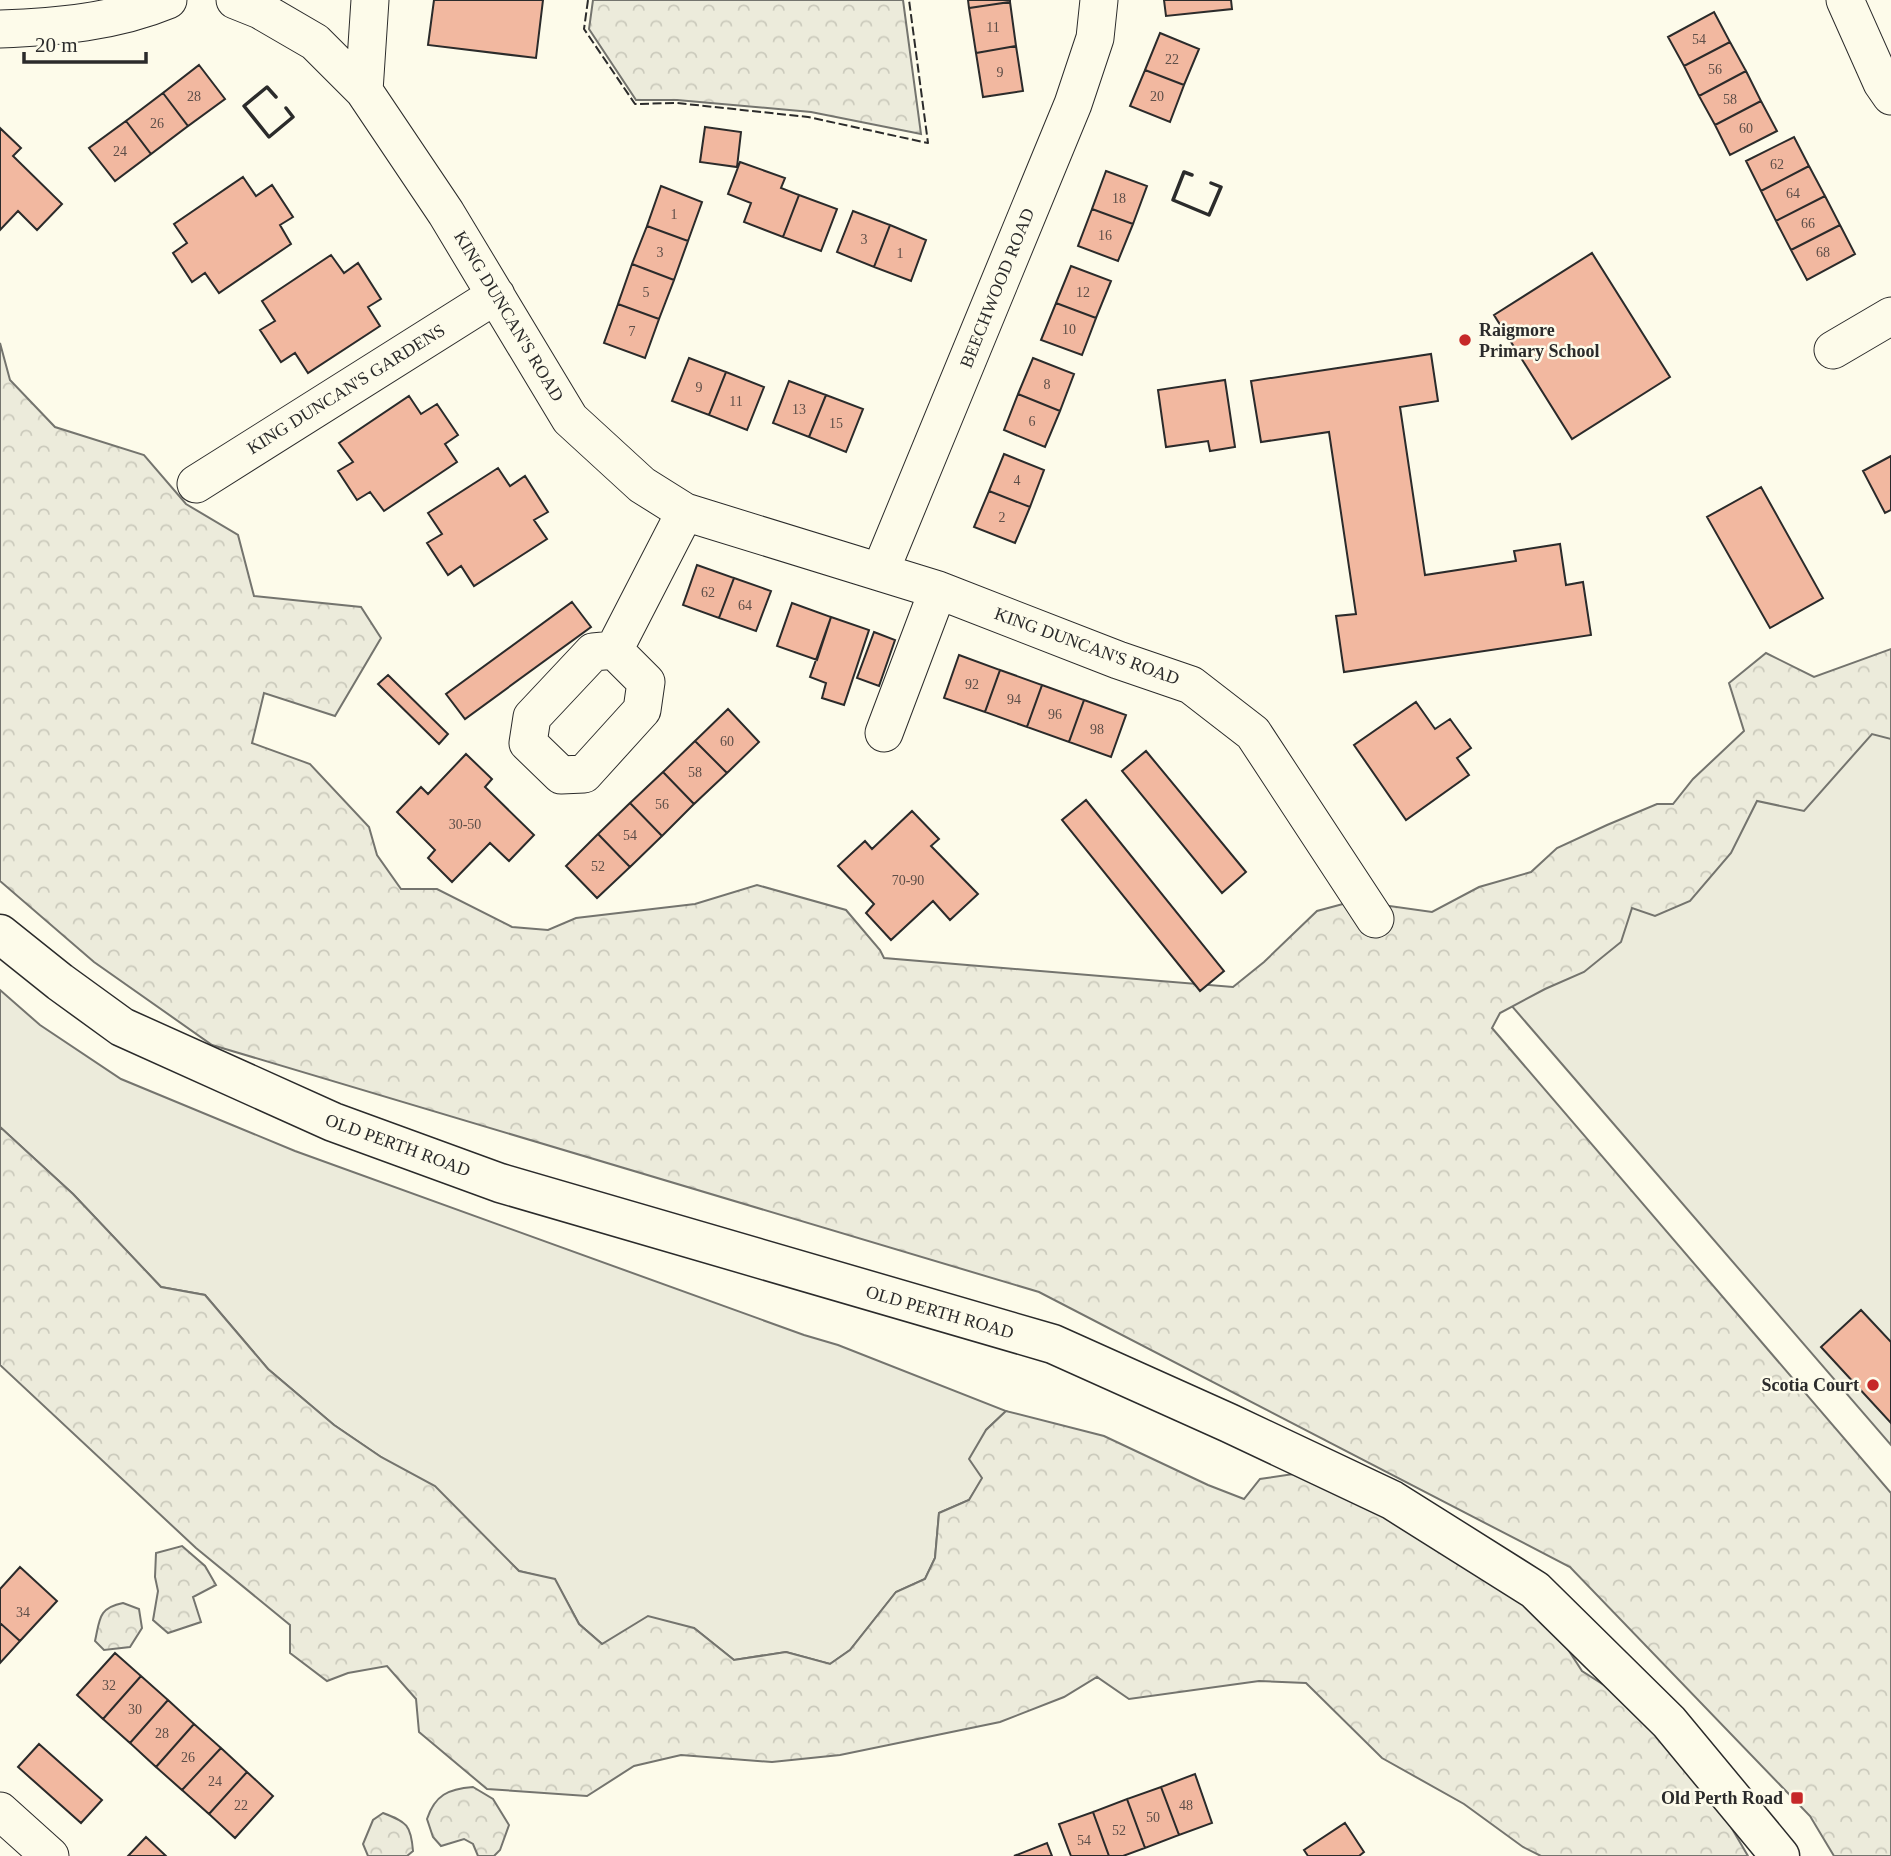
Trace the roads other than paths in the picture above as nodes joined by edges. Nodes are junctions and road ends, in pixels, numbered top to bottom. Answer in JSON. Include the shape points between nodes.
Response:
{"nodes":[{"id":1,"x":168,"y":0,"type":"edge"},
{"id":2,"x":235,"y":0,"type":"edge"},
{"id":3,"x":370,"y":0,"type":"edge"},
{"id":4,"x":1099,"y":0,"type":"edge"},
{"id":5,"x":1845,"y":0,"type":"edge"},
{"id":6,"x":0,"y":29,"type":"edge"},
{"id":7,"x":364,"y":91,"type":"junction"},
{"id":8,"x":1891,"y":96,"type":"edge"},
{"id":9,"x":496,"y":295,"type":"junction"},
{"id":10,"x":1891,"y":316,"type":"edge"},
{"id":11,"x":1833,"y":350,"type":"dead end"},
{"id":12,"x":196,"y":484,"type":"dead end"},
{"id":13,"x":685,"y":512,"type":"junction"},
{"id":14,"x":880,"y":572,"type":"junction"},
{"id":15,"x":938,"y":590,"type":"junction"},
{"id":16,"x":614,"y":650,"type":"dead end"},
{"id":17,"x":884,"y":733,"type":"dead end"},
{"id":18,"x":1375,"y":919,"type":"dead end"},
{"id":19,"x":0,"y":934,"type":"edge"},
{"id":20,"x":0,"y":1811,"type":"edge"},
{"id":21,"x":50,"y":1856,"type":"edge"},
{"id":22,"x":1780,"y":1856,"type":"edge"}],
"edges":[{"from":1,"to":6,"type":"street","via":[[102,19]]},
{"from":2,"to":7,"type":"street","name":"KING DUNCAN'S ROAD","via":[[315,42]]},
{"from":3,"to":7,"type":"street"},
{"from":4,"to":14,"type":"street","name":"BEECHWOOD ROAD","via":[[1095,38],[1073,104]]},
{"from":5,"to":8,"type":"street"},
{"from":7,"to":9,"type":"street","name":"KING DUNCAN'S ROAD"},
{"from":9,"to":12,"type":"street","name":"KING DUNCAN'S GARDENS"},
{"from":9,"to":13,"type":"street","name":"KING DUNCAN'S ROAD","via":[[570,419],[642,485]]},
{"from":10,"to":11,"type":"street"},
{"from":13,"to":14,"type":"street","name":"KING DUNCAN'S ROAD"},
{"from":13,"to":16,"type":"street"},
{"from":14,"to":15,"type":"street","name":"KING DUNCAN'S ROAD"},
{"from":15,"to":17,"type":"street"},
{"from":15,"to":18,"type":"street","name":"KING DUNCAN'S ROAD","via":[[1191,685],[1253,733]]},
{"from":19,"to":22,"type":"main road","name":"OLD PERTH ROAD","via":[[122,1027],[333,1122],[500,1183],[1053,1344],[1392,1500],[1535,1590],[1669,1722]]},
{"from":20,"to":21,"type":"street"}]}
